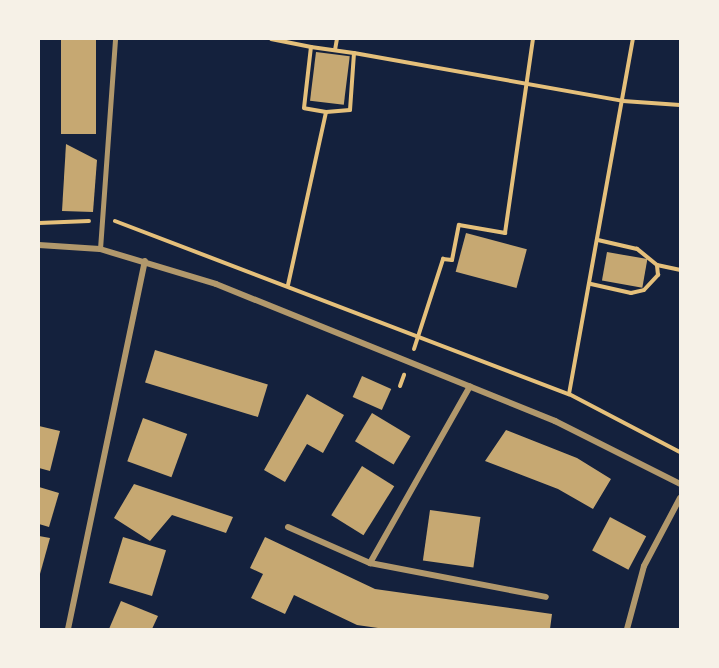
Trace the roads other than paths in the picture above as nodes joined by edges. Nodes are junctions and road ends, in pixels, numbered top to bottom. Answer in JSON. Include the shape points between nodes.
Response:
{"nodes":[{"id":1,"x":115,"y":39,"type":"edge"},
{"id":2,"x":39,"y":245,"type":"edge"},
{"id":3,"x":100,"y":249,"type":"junction"},
{"id":4,"x":145,"y":261,"type":"junction"},
{"id":5,"x":470,"y":386,"type":"junction"},
{"id":6,"x":680,"y":484,"type":"edge"},
{"id":7,"x":680,"y":498,"type":"edge"},
{"id":8,"x":288,"y":527,"type":"dead end"},
{"id":9,"x":370,"y":563,"type":"junction"},
{"id":10,"x":546,"y":597,"type":"dead end"},
{"id":11,"x":68,"y":629,"type":"edge"},
{"id":12,"x":627,"y":629,"type":"edge"}],
"edges":[{"from":1,"to":3,"type":"lane"},
{"from":2,"to":3,"type":"street"},
{"from":3,"to":4,"type":"street"},
{"from":4,"to":5,"type":"street"},
{"from":4,"to":11,"type":"street"},
{"from":5,"to":6,"type":"street","via":[[555,421]]},
{"from":5,"to":9,"type":"street"},
{"from":7,"to":12,"type":"street","via":[[644,566]]},
{"from":8,"to":9,"type":"street"},
{"from":9,"to":10,"type":"street"}]}
